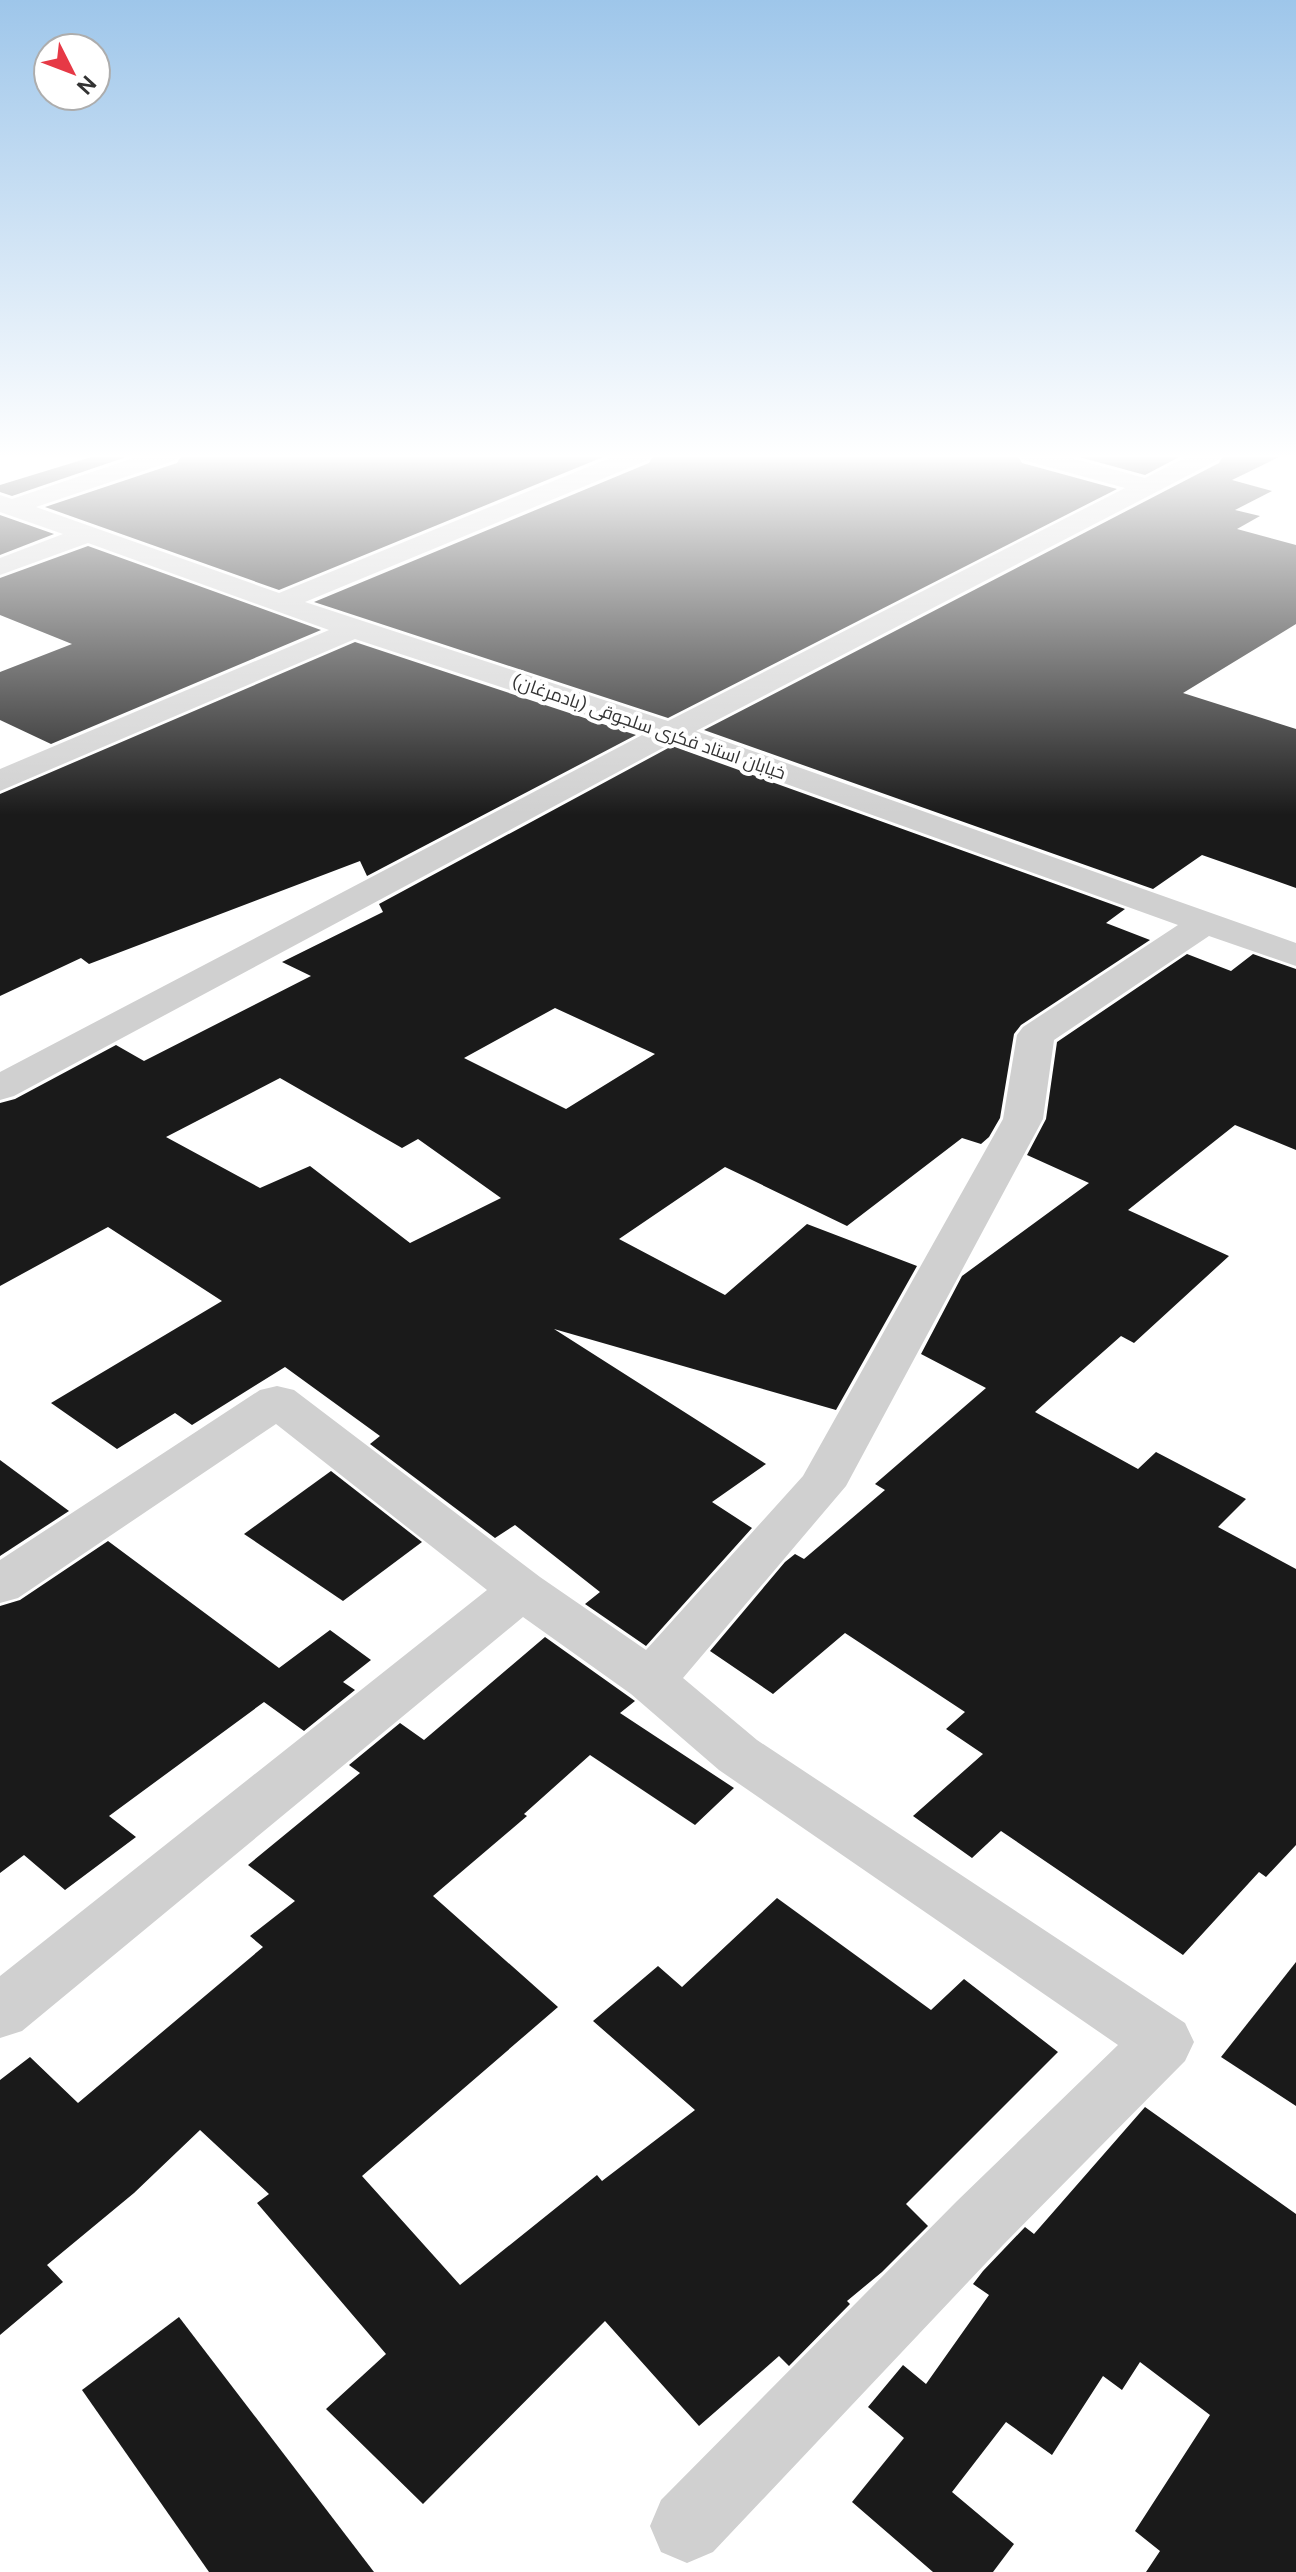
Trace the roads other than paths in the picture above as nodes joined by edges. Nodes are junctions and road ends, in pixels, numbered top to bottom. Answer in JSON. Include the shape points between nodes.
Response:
{"nodes":[{"id":1,"x":200,"y":575,"type":"edge"},
{"id":2,"x":347,"y":575,"type":"edge"},
{"id":3,"x":973,"y":575,"type":"edge"},
{"id":4,"x":279,"y":603,"type":"junction"},
{"id":5,"x":354,"y":629,"type":"junction"},
{"id":6,"x":670,"y":732,"type":"junction"},
{"id":7,"x":0,"y":781,"type":"edge"},
{"id":8,"x":1207,"y":922,"type":"junction"},
{"id":9,"x":1296,"y":955,"type":"edge"},
{"id":10,"x":0,"y":1088,"type":"edge"},
{"id":11,"x":0,"y":1585,"type":"edge"},
{"id":12,"x":522,"y":1590,"type":"junction"},
{"id":13,"x":650,"y":1680,"type":"junction"},
{"id":14,"x":0,"y":2012,"type":"edge"},
{"id":15,"x":687,"y":2526,"type":"dead end"}],
"edges":[{"from":1,"to":4,"type":"street","name":"خیابان استاد فکری سلجوقی (بادمرغان)"},
{"from":2,"to":4,"type":"street"},
{"from":3,"to":6,"type":"street"},
{"from":4,"to":5,"type":"street","name":"خیابان استاد فکری سلجوقی (بادمرغان)"},
{"from":5,"to":6,"type":"street","name":"خیابان استاد فکری سلجوقی (بادمرغان)"},
{"from":5,"to":7,"type":"street"},
{"from":6,"to":8,"type":"street","name":"خیابان استاد فکری سلجوقی (بادمرغان)"},
{"from":6,"to":10,"type":"street"},
{"from":8,"to":9,"type":"street","name":"خیابان استاد فکری سلجوقی (بادمرغان)"},
{"from":8,"to":13,"type":"street","via":[[1036,1035],[1023,1119],[822,1486]]},
{"from":11,"to":12,"type":"street","via":[[277,1401]]},
{"from":12,"to":13,"type":"street"},
{"from":12,"to":14,"type":"street"},
{"from":13,"to":15,"type":"street","via":[[738,1755],[1163,2042]]}]}
